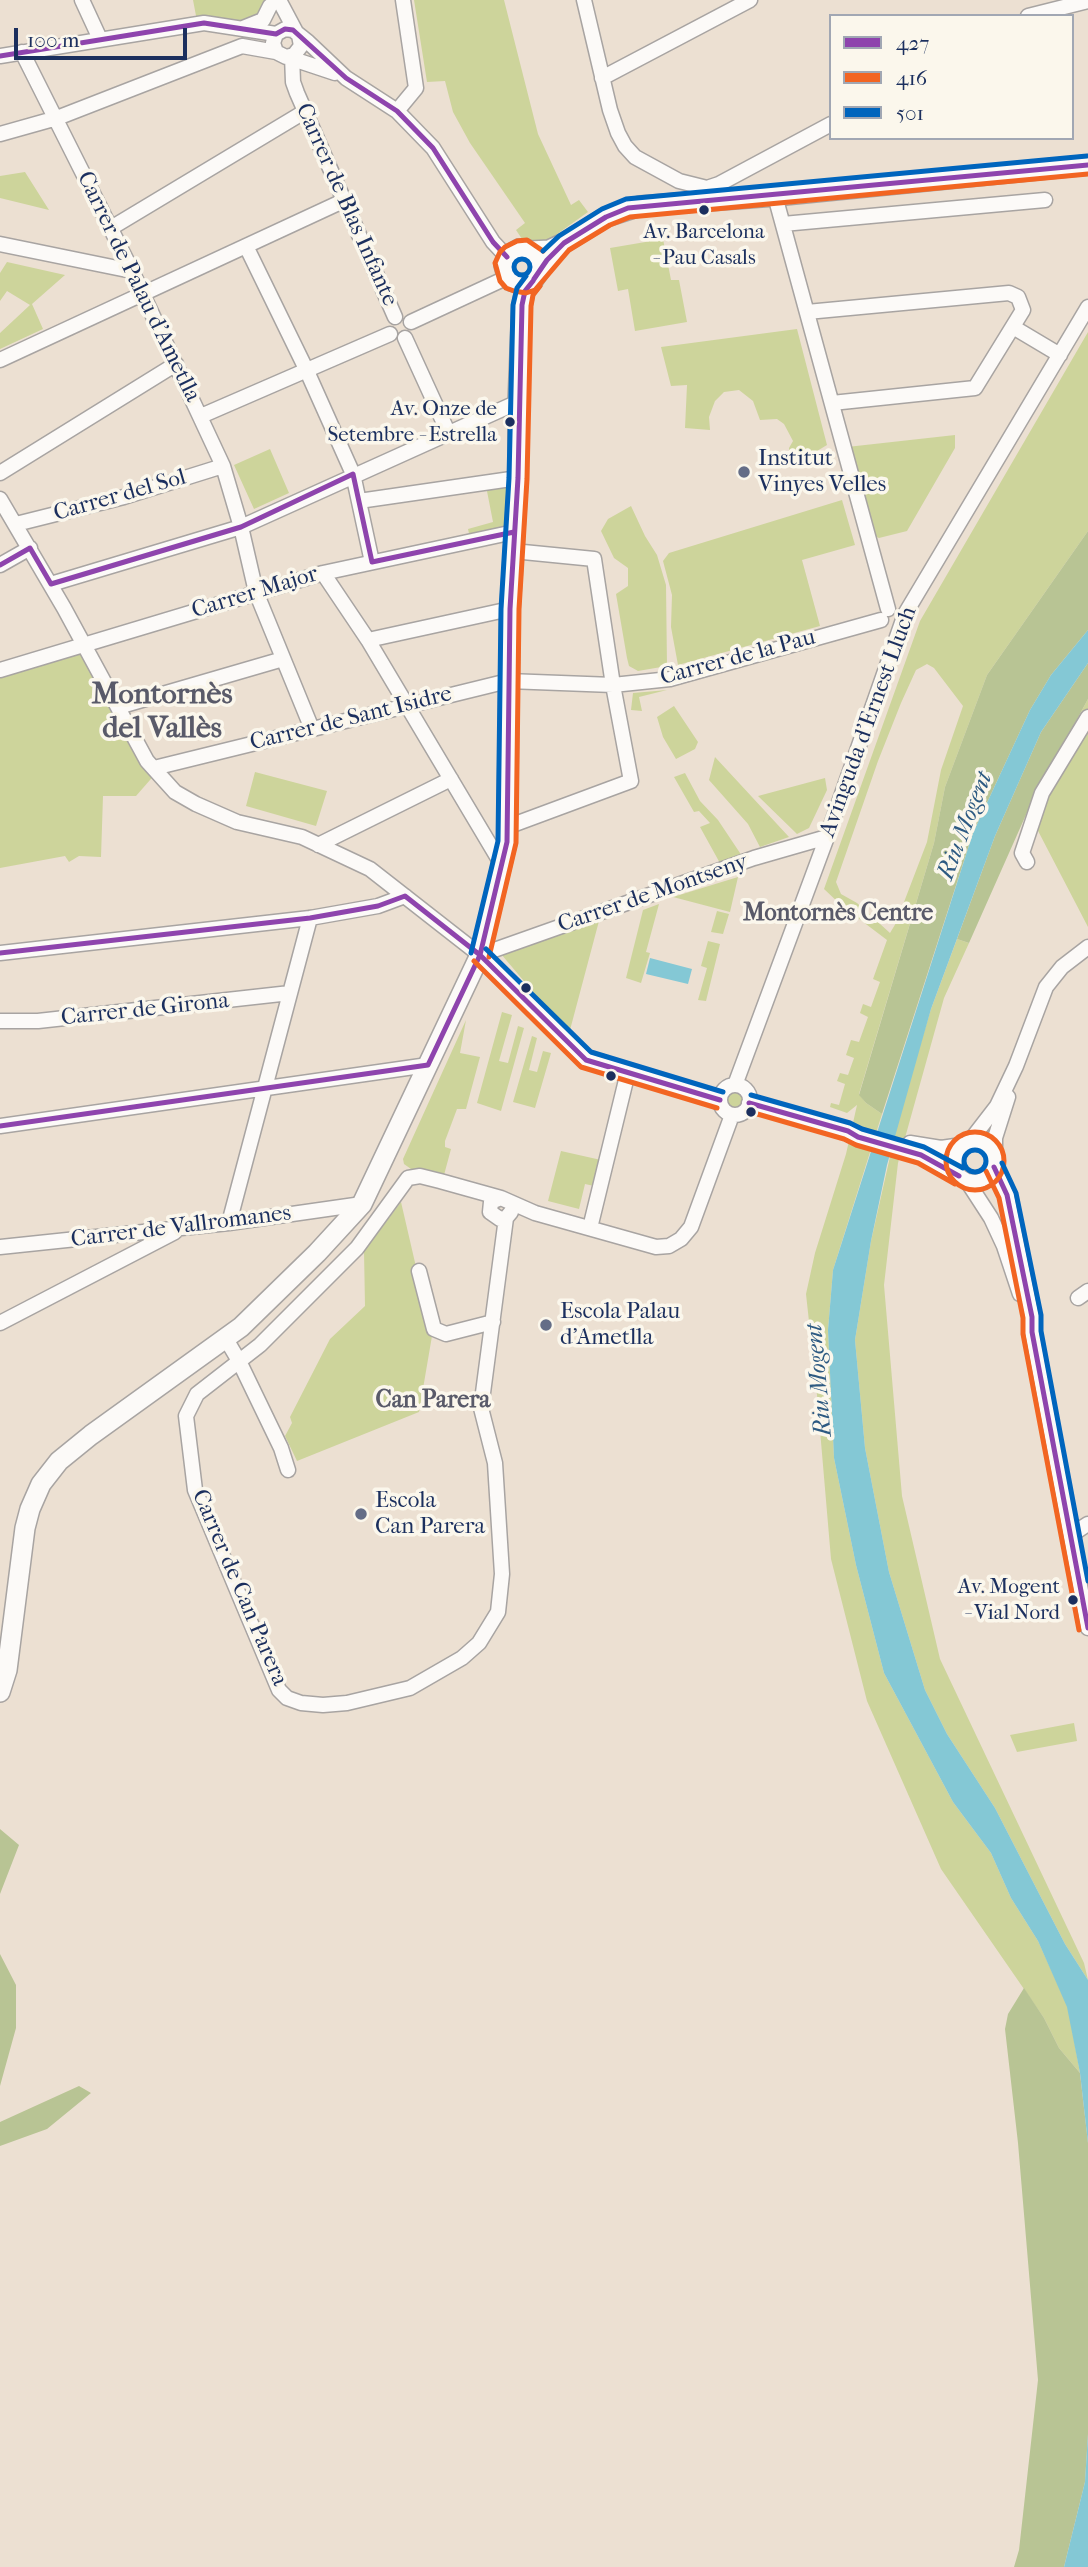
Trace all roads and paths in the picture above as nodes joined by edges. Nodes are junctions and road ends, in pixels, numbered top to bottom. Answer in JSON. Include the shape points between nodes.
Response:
{"nodes":[{"id":1,"x":82,"y":0,"type":"edge"},
{"id":2,"x":402,"y":0,"type":"edge"},
{"id":3,"x":584,"y":0,"type":"edge"},
{"id":4,"x":750,"y":0,"type":"edge"},
{"id":5,"x":1088,"y":1,"type":"edge"},
{"id":6,"x":273,"y":2,"type":"edge"},
{"id":7,"x":1036,"y":14,"type":"edge"},
{"id":8,"x":242,"y":29,"type":"junction"},
{"id":9,"x":277,"y":34,"type":"junction"},
{"id":10,"x":298,"y":34,"type":"junction"},
{"id":11,"x":100,"y":39,"type":"junction"},
{"id":12,"x":22,"y":52,"type":"junction"},
{"id":13,"x":276,"y":52,"type":"junction"},
{"id":14,"x":0,"y":56,"type":"edge"},
{"id":15,"x":293,"y":56,"type":"junction"},
{"id":16,"x":320,"y":68,"type":"junction"},
{"id":17,"x":346,"y":78,"type":"junction"},
{"id":18,"x":602,"y":78,"type":"junction"},
{"id":19,"x":297,"y":93,"type":"junction"},
{"id":20,"x":397,"y":111,"type":"junction"},
{"id":21,"x":304,"y":112,"type":"junction"},
{"id":22,"x":57,"y":118,"type":"junction"},
{"id":23,"x":829,"y":125,"type":"edge"},
{"id":24,"x":0,"y":134,"type":"edge"},
{"id":25,"x":1088,"y":165,"type":"edge"},
{"id":26,"x":681,"y":186,"type":"junction"},
{"id":27,"x":775,"y":197,"type":"junction"},
{"id":28,"x":1045,"y":200,"type":"dead end"},
{"id":29,"x":343,"y":201,"type":"junction"},
{"id":30,"x":663,"y":204,"type":"junction"},
{"id":31,"x":783,"y":224,"type":"junction"},
{"id":32,"x":111,"y":228,"type":"junction"},
{"id":33,"x":566,"y":242,"type":"junction"},
{"id":34,"x":0,"y":244,"type":"edge"},
{"id":35,"x":246,"y":246,"type":"junction"},
{"id":36,"x":530,"y":251,"type":"junction"},
{"id":37,"x":507,"y":257,"type":"junction"},
{"id":38,"x":132,"y":271,"type":"junction"},
{"id":39,"x":523,"y":278,"type":"junction"},
{"id":40,"x":143,"y":294,"type":"junction"},
{"id":41,"x":1088,"y":307,"type":"edge"},
{"id":42,"x":807,"y":312,"type":"junction"},
{"id":43,"x":395,"y":317,"type":"junction"},
{"id":44,"x":411,"y":322,"type":"junction"},
{"id":45,"x":1013,"y":327,"type":"junction"},
{"id":46,"x":398,"y":336,"type":"junction"},
{"id":47,"x":1060,"y":355,"type":"junction"},
{"id":48,"x":0,"y":360,"type":"edge"},
{"id":49,"x":176,"y":365,"type":"junction"},
{"id":50,"x":306,"y":369,"type":"junction"},
{"id":51,"x":518,"y":402,"type":"junction"},
{"id":52,"x":832,"y":403,"type":"junction"},
{"id":53,"x":201,"y":416,"type":"junction"},
{"id":54,"x":448,"y":432,"type":"junction"},
{"id":55,"x":223,"y":466,"type":"junction"},
{"id":56,"x":0,"y":473,"type":"edge"},
{"id":57,"x":353,"y":474,"type":"junction"},
{"id":58,"x":518,"y":478,"type":"junction"},
{"id":59,"x":0,"y":499,"type":"edge"},
{"id":60,"x":359,"y":501,"type":"junction"},
{"id":61,"x":16,"y":524,"type":"junction"},
{"id":62,"x":242,"y":527,"type":"junction"},
{"id":63,"x":514,"y":541,"type":"junction"},
{"id":64,"x":30,"y":548,"type":"junction"},
{"id":65,"x":372,"y":562,"type":"junction"},
{"id":66,"x":0,"y":565,"type":"edge"},
{"id":67,"x":323,"y":573,"type":"junction"},
{"id":68,"x":51,"y":584,"type":"junction"},
{"id":69,"x":256,"y":592,"type":"junction"},
{"id":70,"x":510,"y":609,"type":"junction"},
{"id":71,"x":905,"y":614,"type":"junction"},
{"id":72,"x":884,"y":615,"type":"junction"},
{"id":73,"x":897,"y":633,"type":"junction"},
{"id":74,"x":368,"y":640,"type":"junction"},
{"id":75,"x":83,"y":645,"type":"junction"},
{"id":76,"x":283,"y":659,"type":"junction"},
{"id":77,"x":0,"y":670,"type":"edge"},
{"id":78,"x":508,"y":681,"type":"junction"},
{"id":79,"x":613,"y":685,"type":"junction"},
{"id":80,"x":407,"y":705,"type":"junction"},
{"id":81,"x":118,"y":707,"type":"junction"},
{"id":82,"x":1088,"y":717,"type":"edge"},
{"id":83,"x":312,"y":729,"type":"junction"},
{"id":84,"x":154,"y":768,"type":"junction"},
{"id":85,"x":451,"y":779,"type":"junction"},
{"id":86,"x":507,"y":827,"type":"junction"},
{"id":87,"x":827,"y":837,"type":"junction"},
{"id":88,"x":318,"y":845,"type":"junction"},
{"id":89,"x":1027,"y":862,"type":"dead end"},
{"id":90,"x":502,"y":865,"type":"junction"},
{"id":91,"x":405,"y":895,"type":"junction"},
{"id":92,"x":310,"y":918,"type":"junction"},
{"id":93,"x":1088,"y":947,"type":"edge"},
{"id":94,"x":0,"y":953,"type":"edge"},
{"id":95,"x":480,"y":955,"type":"junction"},
{"id":96,"x":290,"y":993,"type":"junction"},
{"id":97,"x":0,"y":1021,"type":"edge"},
{"id":98,"x":428,"y":1065,"type":"junction"},
{"id":99,"x":1016,"y":1066,"type":"junction"},
{"id":100,"x":628,"y":1072,"type":"junction"},
{"id":101,"x":735,"y":1085,"type":"junction"},
{"id":102,"x":266,"y":1089,"type":"junction"},
{"id":103,"x":720,"y":1100,"type":"junction"},
{"id":104,"x":749,"y":1103,"type":"junction"},
{"id":105,"x":732,"y":1115,"type":"junction"},
{"id":106,"x":0,"y":1126,"type":"edge"},
{"id":107,"x":966,"y":1143,"type":"junction"},
{"id":108,"x":922,"y":1151,"type":"junction"},
{"id":109,"x":994,"y":1161,"type":"junction"},
{"id":110,"x":963,"y":1178,"type":"junction"},
{"id":111,"x":1009,"y":1200,"type":"junction"},
{"id":112,"x":362,"y":1204,"type":"junction"},
{"id":113,"x":507,"y":1208,"type":"junction"},
{"id":114,"x":986,"y":1211,"type":"junction"},
{"id":115,"x":229,"y":1223,"type":"junction"},
{"id":116,"x":182,"y":1228,"type":"junction"},
{"id":117,"x":590,"y":1228,"type":"junction"},
{"id":118,"x":0,"y":1247,"type":"edge"},
{"id":119,"x":419,"y":1271,"type":"dead end"},
{"id":120,"x":492,"y":1322,"type":"junction"},
{"id":121,"x":0,"y":1323,"type":"edge"},
{"id":122,"x":1032,"y":1332,"type":"junction"},
{"id":123,"x":226,"y":1339,"type":"junction"},
{"id":124,"x":239,"y":1361,"type":"junction"},
{"id":125,"x":288,"y":1470,"type":"dead end"},
{"id":126,"x":1088,"y":1524,"type":"edge"},
{"id":127,"x":1071,"y":1535,"type":"junction"},
{"id":128,"x":1088,"y":1628,"type":"edge"},
{"id":129,"x":0,"y":1692,"type":"edge"}],
"edges":[{"from":1,"to":11,"type":"street"},
{"from":2,"to":20,"type":"street","via":[[416,88]]},
{"from":3,"to":18,"type":"street"},
{"from":4,"to":18,"type":"street"},
{"from":5,"to":7,"type":"street"},
{"from":6,"to":8,"type":"street","via":[[263,20]]},
{"from":6,"to":9,"type":"street"},
{"from":6,"to":10,"type":"street"},
{"from":8,"to":9,"type":"street"},
{"from":8,"to":11,"type":"street","via":[[204,23]]},
{"from":9,"to":10,"type":"street","via":[[285,29]]},
{"from":9,"to":13,"type":"street"},
{"from":10,"to":15,"type":"street","via":[[301,46]]},
{"from":10,"to":17,"type":"street"},
{"from":11,"to":12,"type":"street"},
{"from":12,"to":14,"type":"street"},
{"from":12,"to":22,"type":"street","name":"Carrer de Palau d'Ametlla"},
{"from":13,"to":15,"type":"street"},
{"from":13,"to":22,"type":"street","via":[[242,47]]},
{"from":15,"to":16,"type":"street"},
{"from":15,"to":19,"type":"street","name":"Carrer de Blas Infante"},
{"from":16,"to":17,"type":"street"},
{"from":16,"to":19,"type":"street","name":"Carrer de Blas Infante","via":[[302,77]]},
{"from":17,"to":20,"type":"street"},
{"from":18,"to":26,"type":"street","via":[[625,146]]},
{"from":19,"to":21,"type":"street","name":"Carrer de Blas Infante"},
{"from":20,"to":37,"type":"street","via":[[433,148]]},
{"from":21,"to":29,"type":"street","name":"Carrer de Blas Infante"},
{"from":21,"to":32,"type":"street"},
{"from":22,"to":24,"type":"street"},
{"from":22,"to":32,"type":"street","name":"Carrer de Palau d'Ametlla"},
{"from":23,"to":26,"type":"street","via":[[719,184]]},
{"from":25,"to":27,"type":"street"},
{"from":26,"to":27,"type":"street"},
{"from":26,"to":30,"type":"street"},
{"from":26,"to":30,"type":"street"},
{"from":27,"to":31,"type":"street"},
{"from":28,"to":31,"type":"street"},
{"from":29,"to":35,"type":"street"},
{"from":29,"to":43,"type":"street","name":"Carrer de Blas Infante"},
{"from":30,"to":33,"type":"street","via":[[628,208]]},
{"from":31,"to":42,"type":"street"},
{"from":32,"to":38,"type":"street","name":"Carrer de Palau d'Ametlla"},
{"from":33,"to":36,"type":"street","via":[[549,250]]},
{"from":33,"to":39,"type":"street"},
{"from":34,"to":38,"type":"street"},
{"from":35,"to":40,"type":"street"},
{"from":35,"to":50,"type":"street"},
{"from":36,"to":37,"type":"street","via":[[519,249]]},
{"from":36,"to":39,"type":"street","via":[[539,260]]},
{"from":37,"to":39,"type":"street","via":[[504,265]]},
{"from":38,"to":40,"type":"street","name":"Carrer de Palau d'Ametlla"},
{"from":39,"to":44,"type":"street"},
{"from":39,"to":51,"type":"street"},
{"from":40,"to":48,"type":"street"},
{"from":40,"to":49,"type":"street","name":"Carrer de Palau d'Ametlla"},
{"from":41,"to":47,"type":"street","name":"Avinguda d'Ernest Lluch"},
{"from":42,"to":45,"type":"street","via":[[1009,293],[1018,297],[1023,310]]},
{"from":42,"to":52,"type":"street"},
{"from":43,"to":44,"type":"street"},
{"from":43,"to":46,"type":"street","via":[[389,324]]},
{"from":44,"to":46,"type":"street","via":[[411,332]]},
{"from":45,"to":47,"type":"street"},
{"from":45,"to":52,"type":"street","via":[[975,388]]},
{"from":46,"to":50,"type":"street"},
{"from":46,"to":54,"type":"street"},
{"from":47,"to":71,"type":"street","name":"Avinguda d'Ernest Lluch"},
{"from":49,"to":53,"type":"street","name":"Carrer de Palau d'Ametlla"},
{"from":49,"to":56,"type":"street"},
{"from":50,"to":53,"type":"street"},
{"from":50,"to":57,"type":"street"},
{"from":51,"to":54,"type":"street"},
{"from":51,"to":58,"type":"street"},
{"from":52,"to":72,"type":"street"},
{"from":53,"to":55,"type":"street","name":"Carrer de Palau d'Ametlla"},
{"from":54,"to":57,"type":"street"},
{"from":55,"to":61,"type":"street","name":"Carrer del Sol"},
{"from":55,"to":62,"type":"street","name":"Carrer de Palau d'Ametlla"},
{"from":57,"to":60,"type":"street"},
{"from":57,"to":62,"type":"street"},
{"from":58,"to":60,"type":"street"},
{"from":58,"to":63,"type":"street"},
{"from":59,"to":61,"type":"street"},
{"from":60,"to":65,"type":"street"},
{"from":61,"to":64,"type":"street"},
{"from":62,"to":68,"type":"street"},
{"from":62,"to":69,"type":"street","name":"Carrer de Palau d'Ametlla"},
{"from":63,"to":65,"type":"street","name":"Carrer Major"},
{"from":63,"to":70,"type":"street"},
{"from":63,"to":79,"type":"street","name":"Carrer Major","via":[[594,559]]},
{"from":64,"to":66,"type":"street"},
{"from":64,"to":68,"type":"street"},
{"from":65,"to":67,"type":"street","name":"Carrer Major"},
{"from":67,"to":69,"type":"street","name":"Carrer Major"},
{"from":67,"to":74,"type":"street"},
{"from":68,"to":75,"type":"street"},
{"from":69,"to":75,"type":"street","name":"Carrer Major"},
{"from":69,"to":76,"type":"street","name":"Carrer de Palau d'Ametlla"},
{"from":70,"to":74,"type":"street"},
{"from":70,"to":78,"type":"street"},
{"from":71,"to":72,"type":"street","via":[[892,609]]},
{"from":71,"to":73,"type":"street","name":"Avinguda d'Ernest Lluch"},
{"from":72,"to":73,"type":"street","via":[[883,626]]},
{"from":72,"to":79,"type":"street","name":"Carrer de la Pau","via":[[670,679]]},
{"from":73,"to":87,"type":"street","name":"Avinguda d'Ernest Lluch"},
{"from":74,"to":80,"type":"street"},
{"from":75,"to":77,"type":"street","name":"Carrer Major"},
{"from":75,"to":81,"type":"street"},
{"from":76,"to":81,"type":"street"},
{"from":76,"to":83,"type":"street","name":"Carrer de Palau d'Ametlla"},
{"from":78,"to":79,"type":"street","name":"Carrer de la Pau"},
{"from":78,"to":80,"type":"street","name":"Carrer de Sant Isidre"},
{"from":78,"to":86,"type":"street"},
{"from":79,"to":86,"type":"street","via":[[631,780]]},
{"from":80,"to":83,"type":"street","name":"Carrer de Sant Isidre"},
{"from":80,"to":85,"type":"street"},
{"from":81,"to":84,"type":"street"},
{"from":82,"to":89,"type":"street","via":[[1042,793],[1022,853]]},
{"from":83,"to":84,"type":"street","name":"Carrer de Sant Isidre"},
{"from":84,"to":88,"type":"street","via":[[176,792],[196,804]]},
{"from":85,"to":88,"type":"street"},
{"from":85,"to":90,"type":"street"},
{"from":86,"to":90,"type":"street"},
{"from":87,"to":95,"type":"street","name":"Carrer de Montseny","via":[[754,858]]},
{"from":87,"to":101,"type":"street","name":"Avinguda d'Ernest Lluch"},
{"from":88,"to":91,"type":"street","via":[[370,869]]},
{"from":90,"to":95,"type":"street"},
{"from":91,"to":92,"type":"street","via":[[378,906]]},
{"from":91,"to":95,"type":"street"},
{"from":92,"to":94,"type":"street"},
{"from":92,"to":96,"type":"street"},
{"from":93,"to":99,"type":"street","via":[[1046,987]]},
{"from":95,"to":98,"type":"street"},
{"from":95,"to":100,"type":"street","via":[[586,1060]]},
{"from":96,"to":97,"type":"street","name":"Carrer de Girona","via":[[38,1021]]},
{"from":96,"to":102,"type":"street"},
{"from":98,"to":102,"type":"street"},
{"from":98,"to":112,"type":"street"},
{"from":99,"to":107,"type":"street","via":[[997,1106]]},
{"from":99,"to":109,"type":"street","via":[[995,1138]]},
{"from":100,"to":103,"type":"street"},
{"from":100,"to":117,"type":"street"},
{"from":101,"to":103,"type":"street","via":[[724,1089]]},
{"from":101,"to":104,"type":"street","via":[[747,1091]]},
{"from":102,"to":106,"type":"street"},
{"from":102,"to":115,"type":"street"},
{"from":103,"to":105,"type":"street","via":[[723,1110]]},
{"from":104,"to":105,"type":"street","via":[[745,1111]]},
{"from":104,"to":108,"type":"street","via":[[848,1131],[861,1129]]},
{"from":105,"to":117,"type":"street","via":[[691,1227],[681,1239],[656,1247]]},
{"from":107,"to":108,"type":"street"},
{"from":107,"to":109,"type":"street","via":[[987,1145]]},
{"from":107,"to":110,"type":"street","via":[[954,1159]]},
{"from":108,"to":110,"type":"street"},
{"from":109,"to":110,"type":"street","via":[[986,1179]]},
{"from":109,"to":111,"type":"street"},
{"from":110,"to":114,"type":"street"},
{"from":111,"to":114,"type":"street","via":[[997,1217]]},
{"from":111,"to":122,"type":"street"},
{"from":112,"to":115,"type":"street","name":"Carrer de Vallromanes"},
{"from":112,"to":123,"type":"street"},
{"from":113,"to":117,"type":"street"},
{"from":113,"to":120,"type":"street","name":"Carrer de Can Parera"},
{"from":113,"to":124,"type":"street","name":"Carrer de Can Parera","via":[[478,1192],[420,1176],[408,1178],[357,1248]]},
{"from":114,"to":122,"type":"street","via":[[1004,1246]]},
{"from":115,"to":116,"type":"street","name":"Carrer de Vallromanes"},
{"from":116,"to":118,"type":"street","name":"Carrer de Vallromanes"},
{"from":116,"to":121,"type":"street"},
{"from":119,"to":120,"type":"street","via":[[434,1329],[446,1334]]},
{"from":120,"to":124,"type":"street","name":"Carrer de Can Parera","via":[[481,1408],[495,1463],[502,1574],[498,1612],[479,1643],[462,1658],[410,1688],[347,1703],[301,1703],[279,1690],[195,1490],[186,1416],[197,1394]]},
{"from":122,"to":127,"type":"street"},
{"from":123,"to":124,"type":"street"},
{"from":123,"to":129,"type":"street","via":[[91,1435],[49,1472],[25,1528],[7,1670]]},
{"from":124,"to":125,"type":"street"},
{"from":126,"to":127,"type":"street"},
{"from":127,"to":128,"type":"street"}]}
